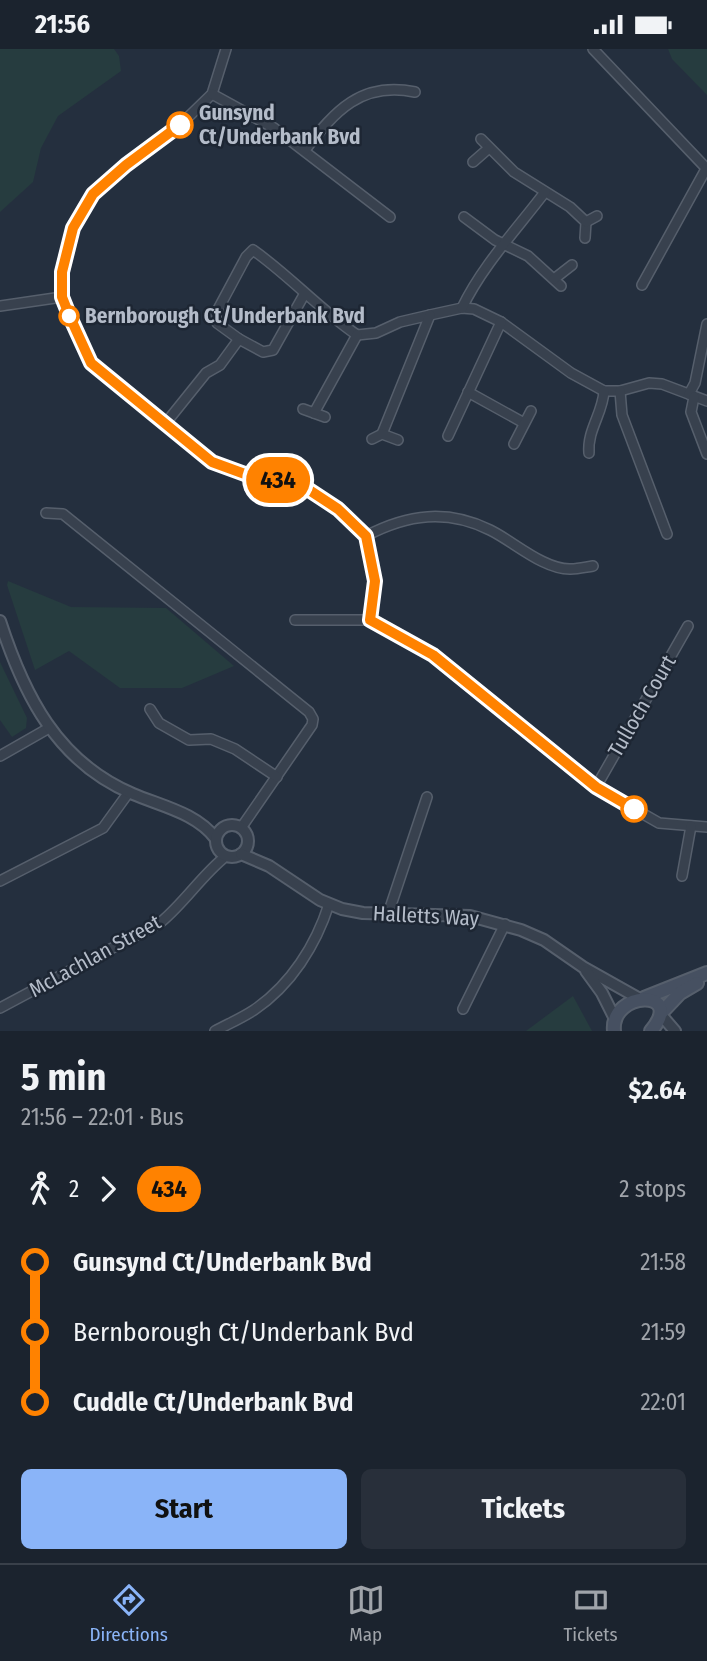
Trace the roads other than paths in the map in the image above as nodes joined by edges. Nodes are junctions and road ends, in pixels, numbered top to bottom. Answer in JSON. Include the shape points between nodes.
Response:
{"nodes":[{"id":1,"x":226,"y":49,"type":"edge"},
{"id":2,"x":593,"y":49,"type":"edge"},
{"id":3,"x":415,"y":92,"type":"dead end"},
{"id":4,"x":212,"y":94,"type":"junction"},
{"id":5,"x":481,"y":139,"type":"dead end"},
{"id":6,"x":489,"y":148,"type":"junction"},
{"id":7,"x":305,"y":151,"type":"junction"},
{"id":8,"x":473,"y":162,"type":"dead end"},
{"id":9,"x":706,"y":169,"type":"edge"},
{"id":10,"x":545,"y":192,"type":"junction"},
{"id":11,"x":597,"y":216,"type":"dead end"},
{"id":12,"x":390,"y":217,"type":"dead end"},
{"id":13,"x":464,"y":217,"type":"dead end"},
{"id":14,"x":586,"y":222,"type":"junction"},
{"id":15,"x":585,"y":237,"type":"dead end"},
{"id":16,"x":505,"y":245,"type":"junction"},
{"id":17,"x":572,"y":265,"type":"dead end"},
{"id":18,"x":642,"y":285,"type":"dead end"},
{"id":19,"x":305,"y":293,"type":"junction"},
{"id":20,"x":62,"y":297,"type":"junction"},
{"id":21,"x":0,"y":306,"type":"edge"},
{"id":22,"x":462,"y":308,"type":"junction"},
{"id":23,"x":430,"y":315,"type":"junction"},
{"id":24,"x":501,"y":322,"type":"junction"},
{"id":25,"x":707,"y":324,"type":"edge"},
{"id":26,"x":357,"y":335,"type":"junction"},
{"id":27,"x":239,"y":339,"type":"junction"},
{"id":28,"x":604,"y":391,"type":"junction"},
{"id":29,"x":620,"y":391,"type":"junction"},
{"id":30,"x":468,"y":392,"type":"junction"},
{"id":31,"x":692,"y":396,"type":"junction"},
{"id":32,"x":707,"y":401,"type":"edge"},
{"id":33,"x":303,"y":409,"type":"dead end"},
{"id":34,"x":531,"y":411,"type":"dead end"},
{"id":35,"x":314,"y":413,"type":"junction"},
{"id":36,"x":325,"y":417,"type":"dead end"},
{"id":37,"x":165,"y":423,"type":"junction"},
{"id":38,"x":524,"y":423,"type":"junction"},
{"id":39,"x":382,"y":435,"type":"junction"},
{"id":40,"x":448,"y":436,"type":"dead end"},
{"id":41,"x":372,"y":439,"type":"dead end"},
{"id":42,"x":398,"y":440,"type":"dead end"},
{"id":43,"x":514,"y":444,"type":"dead end"},
{"id":44,"x":589,"y":453,"type":"dead end"},
{"id":45,"x":707,"y":454,"type":"edge"},
{"id":46,"x":46,"y":513,"type":"dead end"},
{"id":47,"x":667,"y":534,"type":"dead end"},
{"id":48,"x":366,"y":536,"type":"junction"},
{"id":49,"x":593,"y":566,"type":"dead end"},
{"id":50,"x":295,"y":620,"type":"dead end"},
{"id":51,"x":370,"y":620,"type":"junction"},
{"id":52,"x":0,"y":621,"type":"edge"},
{"id":53,"x":688,"y":626,"type":"dead end"},
{"id":54,"x":150,"y":709,"type":"dead end"},
{"id":55,"x":48,"y":728,"type":"junction"},
{"id":56,"x":0,"y":756,"type":"edge"},
{"id":57,"x":277,"y":777,"type":"junction"},
{"id":58,"x":596,"y":787,"type":"junction"},
{"id":59,"x":129,"y":792,"type":"junction"},
{"id":60,"x":427,"y":797,"type":"dead end"},
{"id":61,"x":691,"y":826,"type":"junction"},
{"id":62,"x":707,"y":827,"type":"edge"},
{"id":63,"x":241,"y":828,"type":"junction"},
{"id":64,"x":220,"y":843,"type":"junction"},
{"id":65,"x":244,"y":850,"type":"junction"},
{"id":66,"x":682,"y":876,"type":"dead end"},
{"id":67,"x":0,"y":881,"type":"edge"},
{"id":68,"x":329,"y":904,"type":"junction"},
{"id":69,"x":388,"y":913,"type":"junction"},
{"id":70,"x":505,"y":924,"type":"junction"},
{"id":71,"x":583,"y":967,"type":"junction"},
{"id":72,"x":707,"y":975,"type":"edge"},
{"id":73,"x":642,"y":999,"type":"junction"},
{"id":74,"x":0,"y":1008,"type":"edge"},
{"id":75,"x":463,"y":1009,"type":"dead end"},
{"id":76,"x":662,"y":1014,"type":"junction"},
{"id":77,"x":612,"y":1026,"type":"edge"},
{"id":78,"x":215,"y":1031,"type":"edge"},
{"id":79,"x":651,"y":1031,"type":"edge"},
{"id":80,"x":675,"y":1031,"type":"edge"}],
"edges":[{"from":1,"to":4,"type":"street"},
{"from":2,"to":9,"type":"street"},
{"from":3,"to":7,"type":"street","via":[[395,88],[352,101],[328,120]]},
{"from":4,"to":7,"type":"street"},
{"from":4,"to":20,"type":"street","via":[[93,194],[73,228],[62,272]]},
{"from":5,"to":6,"type":"street"},
{"from":6,"to":8,"type":"street"},
{"from":6,"to":10,"type":"street"},
{"from":7,"to":12,"type":"street"},
{"from":9,"to":18,"type":"street"},
{"from":10,"to":14,"type":"street"},
{"from":10,"to":16,"type":"street"},
{"from":11,"to":14,"type":"street"},
{"from":13,"to":16,"type":"street"},
{"from":14,"to":15,"type":"street"},
{"from":16,"to":17,"type":"street","via":[[528,256],[558,283]]},
{"from":16,"to":22,"type":"street"},
{"from":19,"to":26,"type":"street"},
{"from":19,"to":27,"type":"street","via":[[273,351],[263,352]]},
{"from":19,"to":27,"type":"street","via":[[253,250],[216,313],[218,323]]},
{"from":20,"to":21,"type":"street"},
{"from":20,"to":37,"type":"street","via":[[91,363]]},
{"from":22,"to":23,"type":"street"},
{"from":22,"to":24,"type":"street"},
{"from":23,"to":26,"type":"street"},
{"from":23,"to":39,"type":"street"},
{"from":24,"to":28,"type":"street"},
{"from":24,"to":30,"type":"street"},
{"from":25,"to":31,"type":"street"},
{"from":26,"to":35,"type":"street"},
{"from":27,"to":37,"type":"street"},
{"from":28,"to":29,"type":"street"},
{"from":28,"to":44,"type":"street","via":[[604,405],[588,440]]},
{"from":29,"to":31,"type":"street","via":[[649,383]]},
{"from":29,"to":47,"type":"street","via":[[622,415]]},
{"from":30,"to":38,"type":"street"},
{"from":30,"to":40,"type":"street"},
{"from":31,"to":32,"type":"street"},
{"from":31,"to":45,"type":"street","via":[[691,412]]},
{"from":33,"to":35,"type":"street"},
{"from":34,"to":38,"type":"street"},
{"from":35,"to":36,"type":"street"},
{"from":37,"to":48,"type":"street","via":[[212,462],[253,477],[300,484],[338,509]]},
{"from":38,"to":43,"type":"street"},
{"from":39,"to":41,"type":"street"},
{"from":39,"to":42,"type":"street"},
{"from":46,"to":57,"type":"street","via":[[63,514],[309,712],[312,725]]},
{"from":48,"to":49,"type":"street","via":[[390,523],[428,516],[461,519],[491,531],[529,556],[569,570]]},
{"from":48,"to":51,"type":"street","via":[[375,581]]},
{"from":50,"to":51,"type":"street"},
{"from":51,"to":58,"type":"street","via":[[433,655]]},
{"from":52,"to":55,"type":"street","via":[[12,658]]},
{"from":53,"to":58,"type":"street","name":"Tulloch Court"},
{"from":54,"to":57,"type":"street","via":[[159,723],[189,740],[212,739]]},
{"from":55,"to":56,"type":"street"},
{"from":55,"to":59,"type":"street","via":[[96,772]]},
{"from":57,"to":63,"type":"street"},
{"from":58,"to":61,"type":"street","via":[[659,823]]},
{"from":59,"to":64,"type":"street","via":[[185,815],[208,828]]},
{"from":59,"to":67,"type":"street","via":[[103,828]]},
{"from":60,"to":69,"type":"street"},
{"from":61,"to":62,"type":"street"},
{"from":61,"to":66,"type":"street"},
{"from":63,"to":64,"type":"street","via":[[230,825]]},
{"from":63,"to":65,"type":"street","via":[[247,836]]},
{"from":64,"to":65,"type":"street"},
{"from":64,"to":74,"type":"street","name":"McLachlan Street","via":[[213,866],[161,922]]},
{"from":65,"to":68,"type":"street","name":"Halletts Way"},
{"from":68,"to":69,"type":"street","name":"Halletts Way","via":[[363,913]]},
{"from":68,"to":78,"type":"street","via":[[312,946],[284,985],[254,1010]]},
{"from":69,"to":70,"type":"street","name":"Halletts Way","via":[[447,913]]},
{"from":70,"to":71,"type":"street","name":"Halletts Way","via":[[544,940]]},
{"from":70,"to":75,"type":"street"},
{"from":71,"to":73,"type":"street","name":"Halletts Way"},
{"from":71,"to":77,"type":"street","name":"Halletts Way","via":[[602,992]]},
{"from":72,"to":73,"type":"main road"},
{"from":72,"to":76,"type":"main road","via":[[680,993]]},
{"from":73,"to":76,"type":"main road","via":[[656,1003]]},
{"from":73,"to":77,"type":"main road","via":[[622,1010]]},
{"from":76,"to":79,"type":"main road"},
{"from":76,"to":80,"type":"street"}]}
